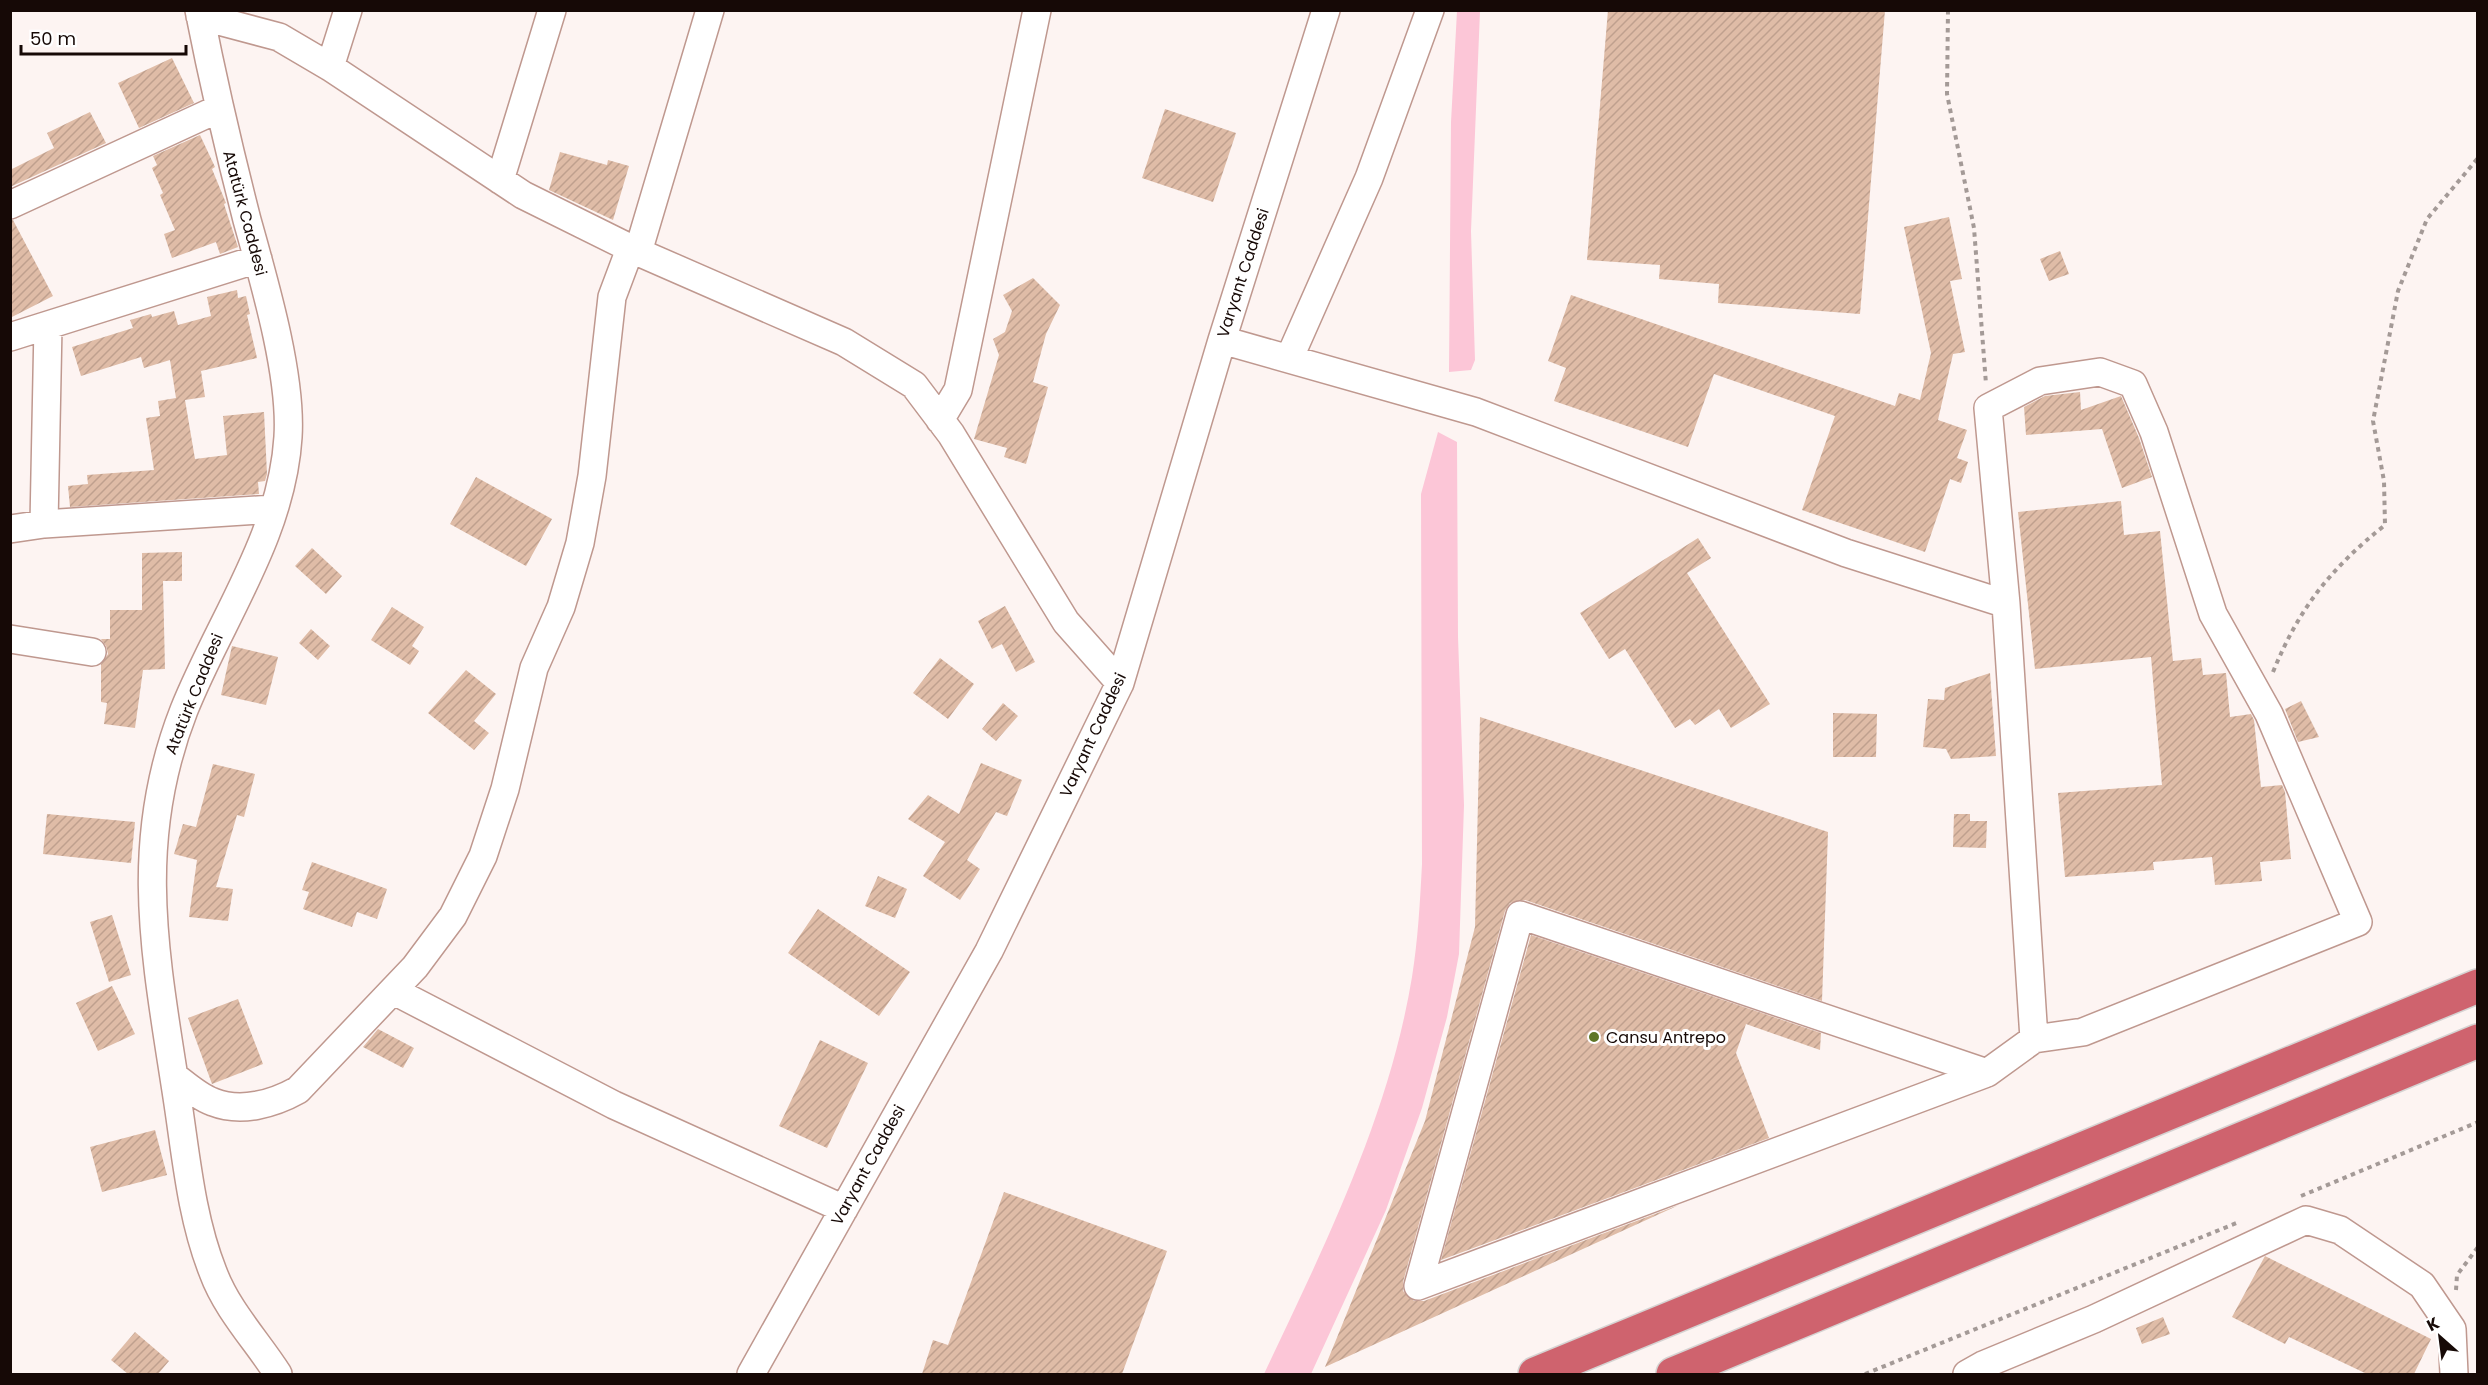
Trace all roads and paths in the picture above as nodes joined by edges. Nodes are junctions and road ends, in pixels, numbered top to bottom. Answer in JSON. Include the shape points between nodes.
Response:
{"nodes":[{"id":1,"x":348,"y":10,"type":"edge"},
{"id":2,"x":552,"y":10,"type":"edge"},
{"id":3,"x":710,"y":10,"type":"edge"},
{"id":4,"x":1037,"y":10,"type":"edge"},
{"id":5,"x":1326,"y":10,"type":"edge"},
{"id":6,"x":1430,"y":10,"type":"edge"},
{"id":7,"x":1948,"y":10,"type":"edge"},
{"id":8,"x":199,"y":13,"type":"edge"},
{"id":9,"x":330,"y":67,"type":"junction"},
{"id":10,"x":218,"y":109,"type":"junction"},
{"id":11,"x":2478,"y":158,"type":"edge"},
{"id":12,"x":501,"y":180,"type":"junction"},
{"id":13,"x":10,"y":205,"type":"edge"},
{"id":14,"x":634,"y":250,"type":"junction"},
{"id":15,"x":258,"y":259,"type":"junction"},
{"id":16,"x":48,"y":326,"type":"junction"},
{"id":17,"x":10,"y":337,"type":"edge"},
{"id":18,"x":1222,"y":340,"type":"junction"},
{"id":19,"x":1289,"y":359,"type":"junction"},
{"id":20,"x":1988,"y":408,"type":"junction"},
{"id":21,"x":940,"y":420,"type":"junction"},
{"id":22,"x":273,"y":509,"type":"junction"},
{"id":23,"x":44,"y":524,"type":"junction"},
{"id":24,"x":10,"y":529,"type":"edge"},
{"id":25,"x":2006,"y":604,"type":"junction"},
{"id":26,"x":10,"y":639,"type":"edge"},
{"id":27,"x":92,"y":652,"type":"dead end"},
{"id":28,"x":1120,"y":683,"type":"junction"},
{"id":29,"x":2261,"y":700,"type":"junction"},
{"id":30,"x":2478,"y":986,"type":"edge"},
{"id":31,"x":394,"y":991,"type":"junction"},
{"id":32,"x":2034,"y":1039,"type":"junction"},
{"id":33,"x":2478,"y":1041,"type":"edge"},
{"id":34,"x":1987,"y":1073,"type":"junction"},
{"id":35,"x":174,"y":1076,"type":"junction"},
{"id":36,"x":2478,"y":1122,"type":"edge"},
{"id":37,"x":2290,"y":1201,"type":"dead end"},
{"id":38,"x":844,"y":1209,"type":"junction"},
{"id":39,"x":2246,"y":1219,"type":"dead end"},
{"id":40,"x":2478,"y":1247,"type":"edge"},
{"id":41,"x":2452,"y":1329,"type":"junction"},
{"id":42,"x":278,"y":1374,"type":"edge"},
{"id":43,"x":751,"y":1374,"type":"edge"},
{"id":44,"x":1535,"y":1374,"type":"edge"},
{"id":45,"x":1672,"y":1374,"type":"edge"},
{"id":46,"x":1865,"y":1374,"type":"edge"},
{"id":47,"x":1967,"y":1374,"type":"edge"},
{"id":48,"x":2454,"y":1374,"type":"edge"}],
"edges":[{"from":1,"to":9,"type":"street"},
{"from":2,"to":12,"type":"street"},
{"from":3,"to":14,"type":"street"},
{"from":4,"to":21,"type":"street","via":[[958,390]]},
{"from":5,"to":18,"type":"street","name":"Varyant Caddesi"},
{"from":6,"to":19,"type":"street","via":[[1369,178]]},
{"from":7,"to":20,"type":"path","via":[[1947,94],[1974,228]]},
{"from":8,"to":9,"type":"street","via":[[279,37]]},
{"from":8,"to":10,"type":"street","name":"Atatürk Caddesi"},
{"from":9,"to":12,"type":"street"},
{"from":10,"to":13,"type":"street"},
{"from":10,"to":15,"type":"street","name":"Atatürk Caddesi"},
{"from":11,"to":29,"type":"path","via":[[2427,219],[2398,291],[2373,421],[2384,481],[2385,525],[2353,550],[2307,603]]},
{"from":12,"to":14,"type":"street","via":[[523,195]]},
{"from":14,"to":21,"type":"street","via":[[844,342],[914,385]]},
{"from":14,"to":31,"type":"street","via":[[612,297],[592,476],[580,543],[561,607],[534,668],[496,823],[453,916]]},
{"from":15,"to":16,"type":"street"},
{"from":15,"to":22,"type":"street","name":"Atatürk Caddesi","via":[[287,409],[288,437]]},
{"from":16,"to":17,"type":"street"},
{"from":16,"to":23,"type":"street"},
{"from":18,"to":19,"type":"street"},
{"from":18,"to":28,"type":"street","name":"Varyant Caddesi"},
{"from":19,"to":25,"type":"street","via":[[1476,412],[1846,553]]},
{"from":20,"to":25,"type":"street"},
{"from":20,"to":29,"type":"street","via":[[2040,381],[2100,372],[2133,384],[2154,432],[2213,614]]},
{"from":21,"to":28,"type":"street","via":[[1066,622]]},
{"from":22,"to":23,"type":"street"},
{"from":22,"to":35,"type":"street","name":"Atatürk Caddesi","via":[[257,557],[185,709],[163,772],[152,839],[150,890]]},
{"from":23,"to":24,"type":"street"},
{"from":25,"to":32,"type":"street"},
{"from":26,"to":27,"type":"street"},
{"from":28,"to":38,"type":"street","name":"Varyant Caddesi","via":[[990,951]]},
{"from":29,"to":32,"type":"street","via":[[2358,922],[2083,1032]]},
{"from":30,"to":44,"type":"highway"},
{"from":31,"to":35,"type":"street","via":[[310,1080],[285,1097],[256,1106],[226,1105],[212,1102]]},
{"from":31,"to":38,"type":"street","via":[[614,1105]]},
{"from":32,"to":34,"type":"street"},
{"from":33,"to":45,"type":"highway"},
{"from":34,"to":34,"type":"street","via":[[1520,915],[1418,1286],[1887,1110]]},
{"from":35,"to":42,"type":"street","name":"Atatürk Caddesi","via":[[192,1195],[213,1274]]},
{"from":36,"to":37,"type":"path"},
{"from":38,"to":43,"type":"street","name":"Varyant Caddesi"},
{"from":39,"to":46,"type":"path"},
{"from":40,"to":41,"type":"path","via":[[2457,1275]]},
{"from":41,"to":47,"type":"street","via":[[2422,1286],[2340,1230],[2306,1220]]},
{"from":41,"to":48,"type":"street"}]}
